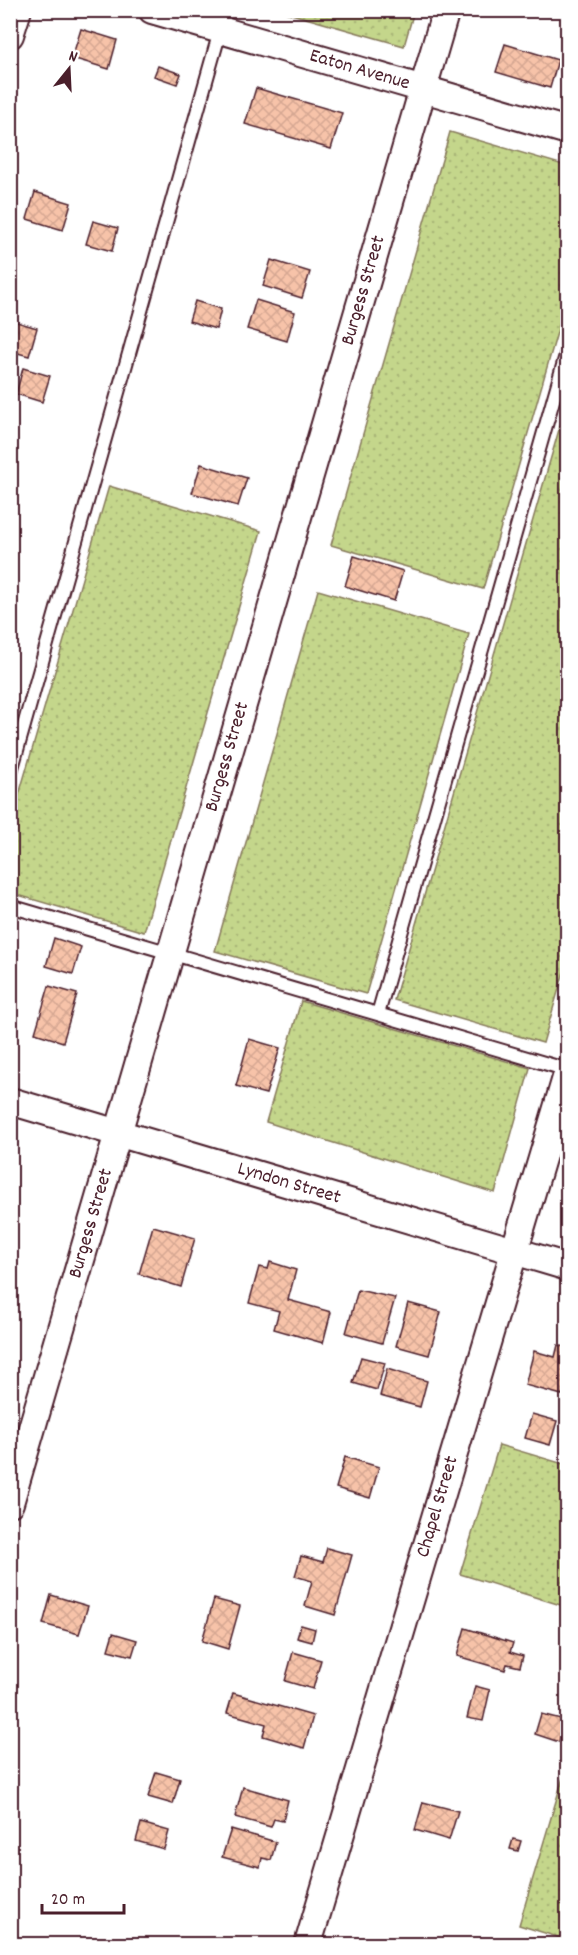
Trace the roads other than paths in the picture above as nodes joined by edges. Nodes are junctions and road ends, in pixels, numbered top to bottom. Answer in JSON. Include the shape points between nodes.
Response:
{"nodes":[{"id":1,"x":18,"y":10,"type":"edge"},
{"id":2,"x":152,"y":10,"type":"edge"},
{"id":3,"x":446,"y":10,"type":"edge"},
{"id":4,"x":224,"y":21,"type":"edge"},
{"id":5,"x":10,"y":35,"type":"edge"},
{"id":6,"x":422,"y":89,"type":"junction"},
{"id":7,"x":567,"y":131,"type":"edge"},
{"id":8,"x":567,"y":348,"type":"edge"},
{"id":9,"x":10,"y":775,"type":"edge"},
{"id":10,"x":10,"y":906,"type":"edge"},
{"id":11,"x":171,"y":954,"type":"junction"},
{"id":12,"x":378,"y":1014,"type":"junction"},
{"id":13,"x":567,"y":1070,"type":"edge"},
{"id":14,"x":10,"y":1101,"type":"edge"},
{"id":15,"x":119,"y":1133,"type":"junction"},
{"id":16,"x":515,"y":1251,"type":"junction"},
{"id":17,"x":567,"y":1267,"type":"edge"},
{"id":18,"x":10,"y":1503,"type":"edge"},
{"id":19,"x":308,"y":1944,"type":"edge"}],
"edges":[{"from":1,"to":5,"type":"street"},
{"from":2,"to":4,"type":"street","name":"Eaton Avenue"},
{"from":3,"to":6,"type":"street","name":"Burgess Street"},
{"from":4,"to":6,"type":"street","name":"Eaton Avenue"},
{"from":4,"to":9,"type":"lane"},
{"from":6,"to":7,"type":"street","name":"Eaton Avenue"},
{"from":6,"to":11,"type":"street","name":"Burgess Street"},
{"from":8,"to":12,"type":"lane"},
{"from":10,"to":11,"type":"lane"},
{"from":11,"to":12,"type":"lane"},
{"from":11,"to":15,"type":"street","name":"Burgess Street"},
{"from":12,"to":13,"type":"lane"},
{"from":13,"to":16,"type":"street","name":"Chapel Street"},
{"from":14,"to":15,"type":"street","name":"Lyndon Street"},
{"from":15,"to":16,"type":"street","name":"Lyndon Street"},
{"from":15,"to":18,"type":"street","name":"Burgess Street"},
{"from":16,"to":17,"type":"street","name":"Lyndon Street"},
{"from":16,"to":19,"type":"street","name":"Chapel Street"}]}
